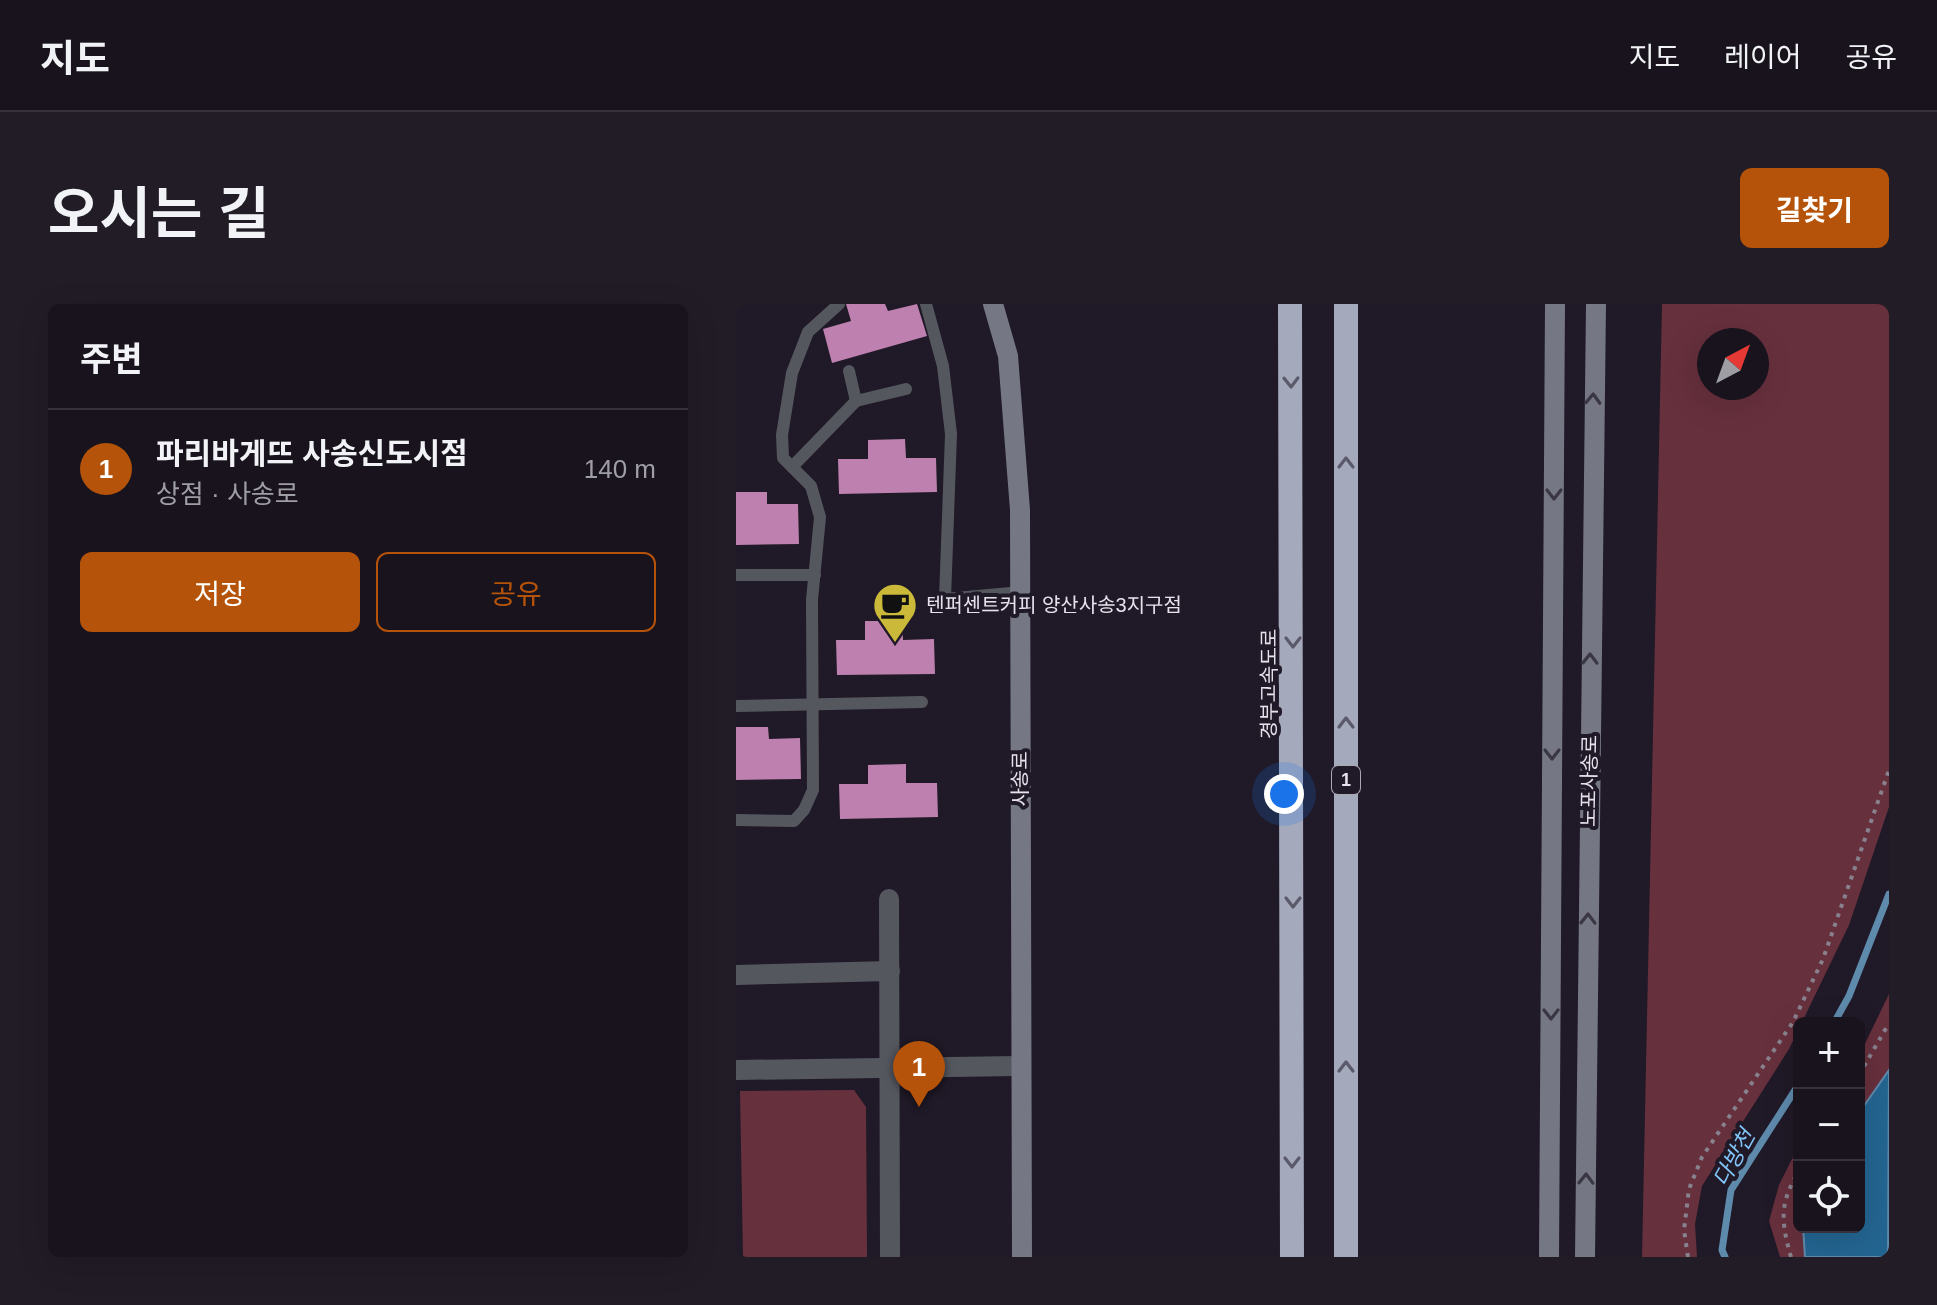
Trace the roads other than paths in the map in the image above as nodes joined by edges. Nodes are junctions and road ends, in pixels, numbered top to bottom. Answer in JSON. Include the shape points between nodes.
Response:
{"nodes":[{"id":1,"x":839,"y":304,"type":"edge"},
{"id":2,"x":926,"y":304,"type":"edge"},
{"id":3,"x":993,"y":304,"type":"edge"},
{"id":4,"x":1290,"y":304,"type":"edge"},
{"id":5,"x":1346,"y":304,"type":"edge"},
{"id":6,"x":1555,"y":304,"type":"edge"},
{"id":7,"x":1596,"y":304,"type":"edge"},
{"id":8,"x":849,"y":371,"type":"dead end"},
{"id":9,"x":906,"y":389,"type":"dead end"},
{"id":10,"x":856,"y":401,"type":"junction"},
{"id":11,"x":792,"y":467,"type":"junction"},
{"id":12,"x":736,"y":575,"type":"edge"},
{"id":13,"x":815,"y":575,"type":"junction"},
{"id":14,"x":1020,"y":592,"type":"junction"},
{"id":15,"x":922,"y":702,"type":"dead end"},
{"id":16,"x":736,"y":706,"type":"edge"},
{"id":17,"x":812,"y":706,"type":"junction"},
{"id":18,"x":736,"y":820,"type":"edge"},
{"id":19,"x":889,"y":899,"type":"dead end"},
{"id":20,"x":890,"y":971,"type":"junction"},
{"id":21,"x":736,"y":975,"type":"edge"},
{"id":22,"x":1021,"y":1066,"type":"junction"},
{"id":23,"x":892,"y":1068,"type":"junction"},
{"id":24,"x":736,"y":1070,"type":"edge"},
{"id":25,"x":890,"y":1257,"type":"edge"},
{"id":26,"x":1022,"y":1257,"type":"edge"},
{"id":27,"x":1292,"y":1257,"type":"edge"},
{"id":28,"x":1346,"y":1257,"type":"edge"},
{"id":29,"x":1549,"y":1257,"type":"edge"},
{"id":30,"x":1585,"y":1257,"type":"edge"}],
"edges":[{"from":1,"to":11,"type":"lane","via":[[808,332],[792,373],[782,435],[783,458]]},
{"from":2,"to":14,"type":"lane","via":[[943,366],[951,434],[945,599]]},
{"from":3,"to":14,"type":"main road","name":"사송로","via":[[1008,356],[1020,510]]},
{"from":4,"to":27,"type":"highway","name":"경부고속도로","one_way":true},
{"from":28,"to":5,"type":"highway","number":"1","one_way":true},
{"from":6,"to":29,"type":"main road","name":"노포사송로","one_way":true},
{"from":30,"to":7,"type":"main road","name":"노포사송로","one_way":true},
{"from":8,"to":10,"type":"lane"},
{"from":9,"to":10,"type":"lane"},
{"from":10,"to":11,"type":"lane"},
{"from":11,"to":13,"type":"lane","via":[[811,486],[820,517]]},
{"from":12,"to":13,"type":"lane"},
{"from":13,"to":17,"type":"lane"},
{"from":14,"to":22,"type":"main road","name":"사송로"},
{"from":15,"to":17,"type":"lane"},
{"from":16,"to":17,"type":"lane"},
{"from":17,"to":18,"type":"lane","via":[[813,790],[804,810],[794,821]]},
{"from":19,"to":20,"type":"street"},
{"from":20,"to":21,"type":"street"},
{"from":20,"to":23,"type":"street"},
{"from":22,"to":23,"type":"street"},
{"from":22,"to":26,"type":"main road","name":"사송로"},
{"from":23,"to":24,"type":"street"},
{"from":23,"to":25,"type":"street"}]}
